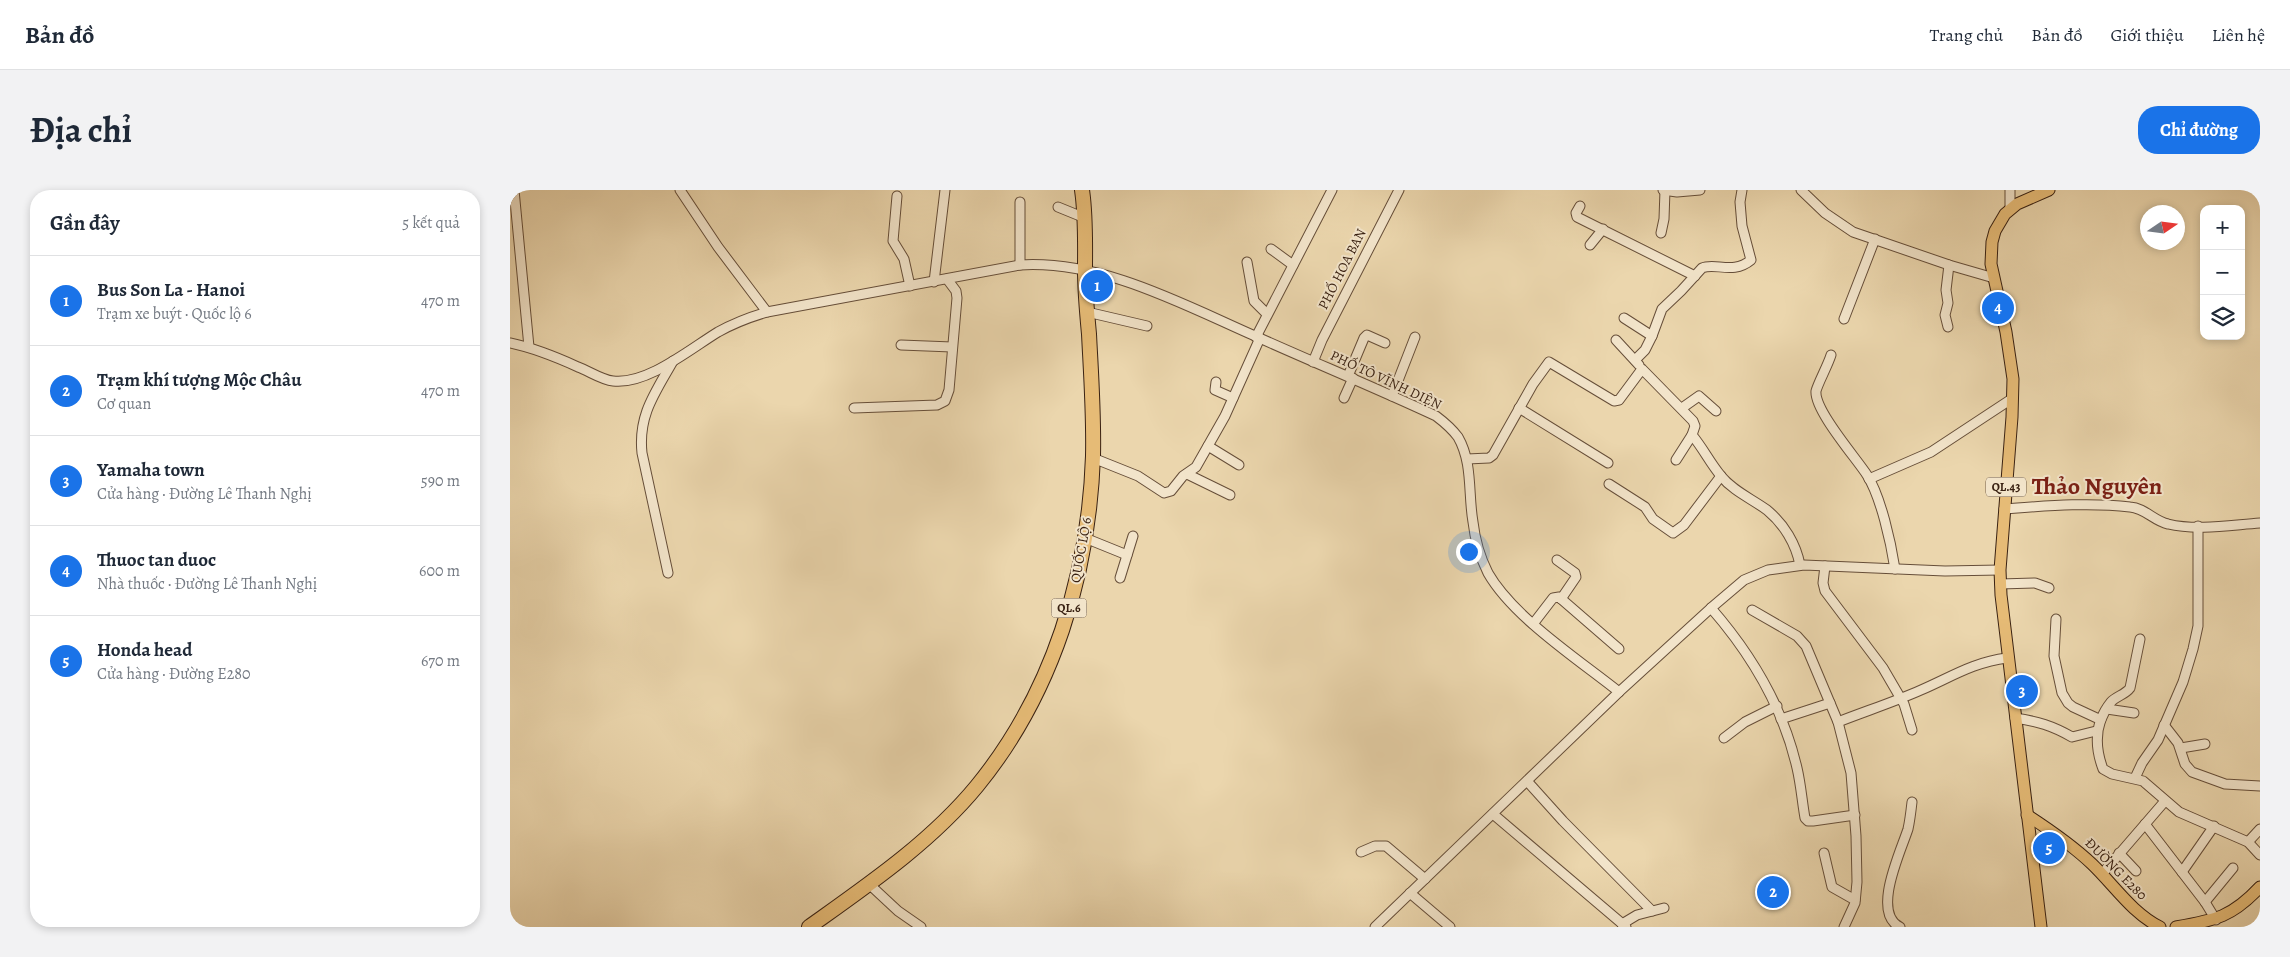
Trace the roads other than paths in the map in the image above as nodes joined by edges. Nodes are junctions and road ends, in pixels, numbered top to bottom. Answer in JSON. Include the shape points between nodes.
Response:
{"nodes":[{"id":1,"x":514,"y":190,"type":"edge"},
{"id":2,"x":680,"y":190,"type":"edge"},
{"id":3,"x":945,"y":190,"type":"edge"},
{"id":4,"x":1082,"y":190,"type":"edge"},
{"id":5,"x":1332,"y":190,"type":"edge"},
{"id":6,"x":1399,"y":190,"type":"edge"},
{"id":7,"x":1664,"y":190,"type":"edge"},
{"id":8,"x":1700,"y":190,"type":"edge"},
{"id":9,"x":1742,"y":190,"type":"edge"},
{"id":10,"x":1801,"y":190,"type":"edge"},
{"id":11,"x":2010,"y":190,"type":"edge"},
{"id":12,"x":2049,"y":190,"type":"edge"},
{"id":13,"x":897,"y":196,"type":"dead end"},
{"id":14,"x":1020,"y":202,"type":"dead end"},
{"id":15,"x":1580,"y":206,"type":"dead end"},
{"id":16,"x":1058,"y":207,"type":"dead end"},
{"id":17,"x":2010,"y":209,"type":"junction"},
{"id":18,"x":1085,"y":218,"type":"junction"},
{"id":19,"x":1603,"y":229,"type":"junction"},
{"id":20,"x":1661,"y":233,"type":"dead end"},
{"id":21,"x":1875,"y":239,"type":"junction"},
{"id":22,"x":1590,"y":246,"type":"dead end"},
{"id":23,"x":1271,"y":249,"type":"dead end"},
{"id":24,"x":1247,"y":262,"type":"dead end"},
{"id":25,"x":1020,"y":265,"type":"junction"},
{"id":26,"x":1293,"y":265,"type":"junction"},
{"id":27,"x":1949,"y":265,"type":"junction"},
{"id":28,"x":1085,"y":270,"type":"junction"},
{"id":29,"x":1695,"y":276,"type":"junction"},
{"id":30,"x":1994,"y":278,"type":"junction"},
{"id":31,"x":947,"y":279,"type":"junction"},
{"id":32,"x":934,"y":282,"type":"junction"},
{"id":33,"x":910,"y":286,"type":"junction"},
{"id":34,"x":768,"y":312,"type":"junction"},
{"id":35,"x":1087,"y":312,"type":"junction"},
{"id":36,"x":1267,"y":314,"type":"junction"},
{"id":37,"x":1624,"y":318,"type":"dead end"},
{"id":38,"x":1844,"y":319,"type":"dead end"},
{"id":39,"x":1147,"y":326,"type":"dead end"},
{"id":40,"x":1948,"y":327,"type":"dead end"},
{"id":41,"x":1652,"y":336,"type":"junction"},
{"id":42,"x":1258,"y":337,"type":"junction"},
{"id":43,"x":1415,"y":337,"type":"dead end"},
{"id":44,"x":1616,"y":340,"type":"dead end"},
{"id":45,"x":1385,"y":342,"type":"dead end"},
{"id":46,"x":510,"y":344,"type":"edge"},
{"id":47,"x":901,"y":345,"type":"dead end"},
{"id":48,"x":529,"y":347,"type":"junction"},
{"id":49,"x":952,"y":347,"type":"junction"},
{"id":50,"x":1831,"y":355,"type":"dead end"},
{"id":51,"x":674,"y":359,"type":"junction"},
{"id":52,"x":1635,"y":360,"type":"junction"},
{"id":53,"x":1313,"y":362,"type":"junction"},
{"id":54,"x":1642,"y":369,"type":"junction"},
{"id":55,"x":1351,"y":377,"type":"junction"},
{"id":56,"x":1216,"y":382,"type":"dead end"},
{"id":57,"x":1392,"y":396,"type":"junction"},
{"id":58,"x":1234,"y":398,"type":"junction"},
{"id":59,"x":1344,"y":398,"type":"dead end"},
{"id":60,"x":2013,"y":398,"type":"junction"},
{"id":61,"x":854,"y":408,"type":"dead end"},
{"id":62,"x":1519,"y":408,"type":"junction"},
{"id":63,"x":1682,"y":408,"type":"junction"},
{"id":64,"x":1716,"y":411,"type":"dead end"},
{"id":65,"x":1692,"y":435,"type":"junction"},
{"id":66,"x":1208,"y":446,"type":"junction"},
{"id":67,"x":1093,"y":458,"type":"junction"},
{"id":68,"x":1467,"y":459,"type":"junction"},
{"id":69,"x":1676,"y":460,"type":"dead end"},
{"id":70,"x":1608,"y":463,"type":"dead end"},
{"id":71,"x":1239,"y":465,"type":"dead end"},
{"id":72,"x":1187,"y":474,"type":"junction"},
{"id":73,"x":1721,"y":476,"type":"junction"},
{"id":74,"x":1870,"y":479,"type":"junction"},
{"id":75,"x":1609,"y":484,"type":"dead end"},
{"id":76,"x":1230,"y":495,"type":"dead end"},
{"id":77,"x":2004,"y":509,"type":"junction"},
{"id":78,"x":2260,"y":523,"type":"edge"},
{"id":79,"x":2198,"y":526,"type":"junction"},
{"id":80,"x":1134,"y":536,"type":"dead end"},
{"id":81,"x":1085,"y":538,"type":"junction"},
{"id":82,"x":1127,"y":555,"type":"junction"},
{"id":83,"x":1557,"y":560,"type":"dead end"},
{"id":84,"x":1800,"y":565,"type":"junction"},
{"id":85,"x":1825,"y":566,"type":"junction"},
{"id":86,"x":1895,"y":569,"type":"junction"},
{"id":87,"x":2000,"y":570,"type":"junction"},
{"id":88,"x":668,"y":573,"type":"dead end"},
{"id":89,"x":1120,"y":578,"type":"dead end"},
{"id":90,"x":2000,"y":584,"type":"junction"},
{"id":91,"x":2049,"y":588,"type":"dead end"},
{"id":92,"x":1561,"y":599,"type":"junction"},
{"id":93,"x":1711,"y":608,"type":"junction"},
{"id":94,"x":1752,"y":610,"type":"dead end"},
{"id":95,"x":2056,"y":619,"type":"dead end"},
{"id":96,"x":1533,"y":624,"type":"junction"},
{"id":97,"x":2140,"y":639,"type":"dead end"},
{"id":98,"x":1619,"y":649,"type":"dead end"},
{"id":99,"x":2007,"y":658,"type":"junction"},
{"id":100,"x":1620,"y":692,"type":"junction"},
{"id":101,"x":1901,"y":698,"type":"junction"},
{"id":102,"x":1830,"y":703,"type":"junction"},
{"id":103,"x":1777,"y":706,"type":"junction"},
{"id":104,"x":2107,"y":709,"type":"junction"},
{"id":105,"x":2134,"y":713,"type":"dead end"},
{"id":106,"x":2015,"y":718,"type":"junction"},
{"id":107,"x":1782,"y":719,"type":"junction"},
{"id":108,"x":2101,"y":720,"type":"junction"},
{"id":109,"x":1838,"y":722,"type":"junction"},
{"id":110,"x":2164,"y":725,"type":"junction"},
{"id":111,"x":1912,"y":730,"type":"dead end"},
{"id":112,"x":2096,"y":731,"type":"junction"},
{"id":113,"x":1724,"y":738,"type":"dead end"},
{"id":114,"x":2205,"y":744,"type":"dead end"},
{"id":115,"x":2181,"y":748,"type":"junction"},
{"id":116,"x":2135,"y":778,"type":"junction"},
{"id":117,"x":1527,"y":781,"type":"junction"},
{"id":118,"x":2260,"y":786,"type":"edge"},
{"id":119,"x":2165,"y":801,"type":"junction"},
{"id":120,"x":1912,"y":802,"type":"dead end"},
{"id":121,"x":1493,"y":814,"type":"junction"},
{"id":122,"x":1855,"y":815,"type":"junction"},
{"id":123,"x":2027,"y":815,"type":"junction"},
{"id":124,"x":2145,"y":824,"type":"junction"},
{"id":125,"x":2214,"y":826,"type":"junction"},
{"id":126,"x":2260,"y":829,"type":"edge"},
{"id":127,"x":2248,"y":842,"type":"junction"},
{"id":128,"x":1361,"y":852,"type":"dead end"},
{"id":129,"x":1824,"y":853,"type":"dead end"},
{"id":130,"x":2119,"y":854,"type":"junction"},
{"id":131,"x":2260,"y":855,"type":"edge"},
{"id":132,"x":2233,"y":868,"type":"dead end"},
{"id":133,"x":2136,"y":871,"type":"dead end"},
{"id":134,"x":2182,"y":872,"type":"junction"},
{"id":135,"x":2102,"y":874,"type":"junction"},
{"id":136,"x":1425,"y":879,"type":"junction"},
{"id":137,"x":869,"y":884,"type":"junction"},
{"id":138,"x":2260,"y":887,"type":"edge"},
{"id":139,"x":1410,"y":893,"type":"junction"},
{"id":140,"x":1856,"y":900,"type":"junction"},
{"id":141,"x":2205,"y":902,"type":"junction"},
{"id":142,"x":1664,"y":908,"type":"dead end"},
{"id":143,"x":1652,"y":911,"type":"junction"},
{"id":144,"x":2213,"y":923,"type":"edge"},
{"id":145,"x":1624,"y":925,"type":"edge"},
{"id":146,"x":2158,"y":926,"type":"edge"},
{"id":147,"x":810,"y":927,"type":"edge"},
{"id":148,"x":922,"y":927,"type":"edge"},
{"id":149,"x":1375,"y":927,"type":"edge"},
{"id":150,"x":1450,"y":927,"type":"edge"},
{"id":151,"x":1844,"y":927,"type":"edge"},
{"id":152,"x":1900,"y":927,"type":"edge"},
{"id":153,"x":2041,"y":927,"type":"edge"},
{"id":154,"x":2176,"y":927,"type":"edge"}],
"edges":[{"from":1,"to":48,"type":"street"},
{"from":2,"to":34,"type":"street","via":[[718,247]]},
{"from":3,"to":32,"type":"street"},
{"from":4,"to":18,"type":"highway","name":"QUỐC LỘ 6","number":"QL.6"},
{"from":5,"to":26,"type":"street"},
{"from":6,"to":53,"type":"street","name":"PHỐ HOA BAN"},
{"from":7,"to":8,"type":"street"},
{"from":7,"to":20,"type":"street"},
{"from":9,"to":29,"type":"street","via":[[1742,226],[1750,260],[1730,268],[1705,266]]},
{"from":10,"to":21,"type":"street","via":[[1843,226]]},
{"from":11,"to":17,"type":"street"},
{"from":12,"to":17,"type":"main road","number":"QL.43"},
{"from":13,"to":33,"type":"street","via":[[893,241],[904,259]]},
{"from":14,"to":25,"type":"street"},
{"from":15,"to":19,"type":"street","via":[[1577,217]]},
{"from":16,"to":18,"type":"street"},
{"from":17,"to":30,"type":"main road","number":"QL.43","via":[[2000,220],[1994,237],[1991,257]]},
{"from":18,"to":28,"type":"highway","name":"QUỐC LỘ 6","number":"QL.6"},
{"from":19,"to":22,"type":"street"},
{"from":19,"to":29,"type":"street"},
{"from":21,"to":27,"type":"street"},
{"from":21,"to":38,"type":"street"},
{"from":23,"to":26,"type":"street"},
{"from":24,"to":36,"type":"street","via":[[1253,298]]},
{"from":25,"to":28,"type":"street","name":"PHỐ TÔ VĨNH DIỆN","via":[[1042,264]]},
{"from":25,"to":31,"type":"street","name":"PHỐ TÔ VĨNH DIỆN"},
{"from":26,"to":36,"type":"street"},
{"from":27,"to":30,"type":"street"},
{"from":27,"to":40,"type":"street","via":[[1945,315]]},
{"from":28,"to":35,"type":"highway","name":"QUỐC LỘ 6","number":"QL.6"},
{"from":28,"to":42,"type":"street","name":"PHỐ TÔ VĨNH DIỆN","via":[[1172,299]]},
{"from":29,"to":41,"type":"street","via":[[1662,308]]},
{"from":30,"to":60,"type":"main road","number":"QL.43","via":[[2009,346]]},
{"from":31,"to":32,"type":"street","name":"PHỐ TÔ VĨNH DIỆN"},
{"from":31,"to":49,"type":"street","via":[[957,294]]},
{"from":32,"to":33,"type":"street","name":"PHỐ TÔ VĨNH DIỆN"},
{"from":33,"to":34,"type":"street","name":"PHỐ TÔ VĨNH DIỆN"},
{"from":34,"to":51,"type":"street","name":"PHỐ TÔ VĨNH DIỆN","via":[[720,331]]},
{"from":35,"to":39,"type":"street"},
{"from":35,"to":67,"type":"highway","name":"QUỐC LỘ 6","number":"QL.6"},
{"from":36,"to":42,"type":"street"},
{"from":37,"to":41,"type":"street"},
{"from":41,"to":52,"type":"street"},
{"from":42,"to":53,"type":"street","name":"PHỐ TÔ VĨNH DIỆN"},
{"from":42,"to":58,"type":"street"},
{"from":43,"to":57,"type":"street"},
{"from":44,"to":52,"type":"street"},
{"from":45,"to":55,"type":"street","via":[[1370,336],[1364,338]]},
{"from":46,"to":48,"type":"street","name":"PHỐ TÔ VĨNH DIỆN"},
{"from":47,"to":49,"type":"street"},
{"from":48,"to":51,"type":"street","name":"PHỐ TÔ VĨNH DIỆN","via":[[610,381],[625,382],[643,377]]},
{"from":49,"to":61,"type":"street","via":[[948,394],[943,402],[937,405]]},
{"from":50,"to":74,"type":"street","via":[[1816,391],[1818,400],[1842,442]]},
{"from":51,"to":88,"type":"street","via":[[647,408],[641,429],[642,453]]},
{"from":52,"to":54,"type":"street"},
{"from":53,"to":55,"type":"street","name":"PHỐ TÔ VĨNH DIỆN"},
{"from":54,"to":62,"type":"street","via":[[1619,400],[1614,401],[1549,362]]},
{"from":54,"to":63,"type":"street"},
{"from":55,"to":57,"type":"street","name":"PHỐ TÔ VĨNH DIỆN"},
{"from":55,"to":59,"type":"street"},
{"from":56,"to":58,"type":"street","via":[[1215,390]]},
{"from":57,"to":68,"type":"street","name":"PHỐ TÔ VĨNH DIỆN","via":[[1445,423],[1457,436]]},
{"from":58,"to":66,"type":"street"},
{"from":60,"to":74,"type":"street","via":[[1932,452]]},
{"from":60,"to":77,"type":"main road","number":"QL.43"},
{"from":62,"to":68,"type":"street","via":[[1493,455]]},
{"from":62,"to":70,"type":"street"},
{"from":63,"to":64,"type":"street","via":[[1699,396]]},
{"from":63,"to":65,"type":"street","via":[[1695,426]]},
{"from":65,"to":69,"type":"street"},
{"from":65,"to":73,"type":"street"},
{"from":66,"to":71,"type":"street"},
{"from":66,"to":72,"type":"street","via":[[1196,467]]},
{"from":67,"to":72,"type":"street","via":[[1138,476],[1164,493],[1171,491]]},
{"from":67,"to":81,"type":"highway","name":"QUỐC LỘ 6","number":"QL.6"},
{"from":68,"to":96,"type":"street","name":"PHỐ TÔ VĨNH DIỆN","via":[[1472,522],[1482,559],[1499,590]]},
{"from":72,"to":76,"type":"street"},
{"from":73,"to":75,"type":"street","via":[[1684,525],[1673,532],[1653,519],[1645,507]]},
{"from":73,"to":84,"type":"street","via":[[1742,495],[1767,510],[1781,525],[1795,545]]},
{"from":74,"to":86,"type":"street","via":[[1886,526]]},
{"from":77,"to":79,"type":"street","via":[[2086,505],[2132,507],[2167,524]]},
{"from":77,"to":87,"type":"main road","number":"QL.43"},
{"from":78,"to":79,"type":"street"},
{"from":79,"to":110,"type":"street","via":[[2197,635]]},
{"from":80,"to":82,"type":"street"},
{"from":81,"to":82,"type":"street"},
{"from":81,"to":137,"type":"highway","name":"QUỐC LỘ 6","number":"QL.6","via":[[1071,604],[1050,664],[1010,740],[956,808]]},
{"from":82,"to":89,"type":"street"},
{"from":83,"to":92,"type":"street","via":[[1576,577]]},
{"from":84,"to":85,"type":"street"},
{"from":84,"to":93,"type":"street","via":[[1755,574]]},
{"from":85,"to":86,"type":"street"},
{"from":85,"to":101,"type":"street","via":[[1823,583],[1829,599],[1872,652]]},
{"from":86,"to":87,"type":"street"},
{"from":87,"to":90,"type":"main road","number":"QL.43"},
{"from":90,"to":91,"type":"street","via":[[2035,583]]},
{"from":90,"to":99,"type":"main road","number":"QL.43"},
{"from":92,"to":96,"type":"street","via":[[1553,598]]},
{"from":92,"to":98,"type":"street"},
{"from":93,"to":100,"type":"street"},
{"from":93,"to":103,"type":"street","via":[[1755,664]]},
{"from":94,"to":102,"type":"street","via":[[1796,636],[1806,646]]},
{"from":95,"to":108,"type":"street","via":[[2054,656],[2062,693],[2073,707]]},
{"from":96,"to":100,"type":"street","name":"PHỐ TÔ VĨNH DIỆN"},
{"from":97,"to":104,"type":"street","via":[[2130,688],[2113,700]]},
{"from":99,"to":101,"type":"street","via":[[1972,665]]},
{"from":99,"to":106,"type":"main road","number":"QL.43"},
{"from":100,"to":117,"type":"street"},
{"from":101,"to":109,"type":"street"},
{"from":101,"to":111,"type":"street"},
{"from":102,"to":107,"type":"street"},
{"from":102,"to":109,"type":"street"},
{"from":103,"to":107,"type":"street"},
{"from":103,"to":113,"type":"street","via":[[1750,719]]},
{"from":104,"to":105,"type":"street"},
{"from":104,"to":108,"type":"street"},
{"from":106,"to":112,"type":"street","via":[[2044,723],[2072,737]]},
{"from":106,"to":123,"type":"main road","number":"QL.43"},
{"from":107,"to":122,"type":"street","via":[[1798,770],[1805,818],[1813,821]]},
{"from":108,"to":112,"type":"street"},
{"from":109,"to":122,"type":"street","via":[[1851,773]]},
{"from":110,"to":115,"type":"street"},
{"from":110,"to":116,"type":"street"},
{"from":112,"to":116,"type":"street","via":[[2103,769]]},
{"from":114,"to":115,"type":"street"},
{"from":115,"to":118,"type":"street","via":[[2187,768],[2204,778],[2234,786]]},
{"from":116,"to":119,"type":"street"},
{"from":117,"to":121,"type":"street"},
{"from":117,"to":143,"type":"street"},
{"from":119,"to":124,"type":"street"},
{"from":119,"to":125,"type":"street","via":[[2179,812]]},
{"from":120,"to":152,"type":"street","via":[[1910,820],[1888,895],[1890,917]]},
{"from":121,"to":136,"type":"street"},
{"from":121,"to":145,"type":"street"},
{"from":122,"to":140,"type":"street"},
{"from":123,"to":135,"type":"main road","name":"ĐƯỜNG E280","via":[[2070,844]]},
{"from":123,"to":153,"type":"main road","number":"QL.43"},
{"from":124,"to":130,"type":"street"},
{"from":124,"to":134,"type":"street"},
{"from":125,"to":127,"type":"street"},
{"from":125,"to":134,"type":"street"},
{"from":126,"to":127,"type":"street"},
{"from":127,"to":131,"type":"street"},
{"from":128,"to":136,"type":"street","via":[[1375,846],[1386,846]]},
{"from":129,"to":140,"type":"street","via":[[1832,886]]},
{"from":130,"to":133,"type":"street"},
{"from":130,"to":135,"type":"street"},
{"from":132,"to":141,"type":"street"},
{"from":134,"to":141,"type":"street"},
{"from":135,"to":146,"type":"main road","name":"ĐƯỜNG E280","via":[[2133,908]]},
{"from":136,"to":139,"type":"street"},
{"from":137,"to":147,"type":"highway","name":"QUỐC LỘ 6","number":"QL.6"},
{"from":137,"to":148,"type":"street","via":[[898,911]]},
{"from":138,"to":144,"type":"main road","via":[[2234,911]]},
{"from":139,"to":149,"type":"street"},
{"from":139,"to":150,"type":"street"},
{"from":140,"to":151,"type":"street"},
{"from":141,"to":144,"type":"street"},
{"from":142,"to":143,"type":"street"},
{"from":143,"to":145,"type":"street","via":[[1637,915]]},
{"from":144,"to":154,"type":"main road"}]}
